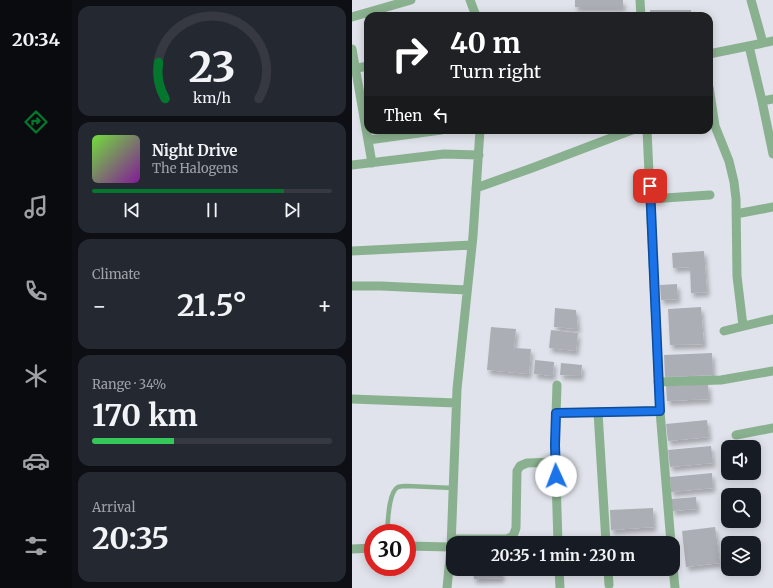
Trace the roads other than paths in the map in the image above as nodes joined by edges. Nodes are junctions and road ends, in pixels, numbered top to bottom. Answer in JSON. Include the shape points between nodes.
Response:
{"nodes":[{"id":1,"x":411,"y":0,"type":"edge"},
{"id":2,"x":470,"y":0,"type":"edge"},
{"id":3,"x":640,"y":0,"type":"edge"},
{"id":4,"x":751,"y":0,"type":"edge"},
{"id":5,"x":369,"y":12,"type":"edge"},
{"id":6,"x":474,"y":12,"type":"edge"},
{"id":7,"x":641,"y":12,"type":"edge"},
{"id":8,"x":364,"y":14,"type":"edge"},
{"id":9,"x":352,"y":17,"type":"edge"},
{"id":10,"x":773,"y":41,"type":"edge"},
{"id":11,"x":763,"y":43,"type":"junction"},
{"id":12,"x":749,"y":46,"type":"junction"},
{"id":13,"x":352,"y":49,"type":"edge"},
{"id":14,"x":713,"y":53,"type":"edge"},
{"id":15,"x":364,"y":67,"type":"edge"},
{"id":16,"x":354,"y":68,"type":"edge"},
{"id":17,"x":773,"y":98,"type":"edge"},
{"id":18,"x":762,"y":101,"type":"junction"},
{"id":19,"x":364,"y":119,"type":"edge"},
{"id":20,"x":713,"y":120,"type":"edge"},
{"id":21,"x":367,"y":134,"type":"edge"},
{"id":22,"x":398,"y":134,"type":"edge"},
{"id":23,"x":480,"y":134,"type":"edge"},
{"id":24,"x":621,"y":134,"type":"edge"},
{"id":25,"x":647,"y":134,"type":"edge"},
{"id":26,"x":368,"y":140,"type":"junction"},
{"id":27,"x":773,"y":151,"type":"edge"},
{"id":28,"x":479,"y":155,"type":"junction"},
{"id":29,"x":372,"y":162,"type":"junction"},
{"id":30,"x":352,"y":165,"type":"edge"},
{"id":31,"x":476,"y":188,"type":"junction"},
{"id":32,"x":710,"y":195,"type":"dead end"},
{"id":33,"x":650,"y":199,"type":"junction"},
{"id":34,"x":773,"y":207,"type":"edge"},
{"id":35,"x":736,"y":214,"type":"junction"},
{"id":36,"x":472,"y":245,"type":"junction"},
{"id":37,"x":352,"y":251,"type":"edge"},
{"id":38,"x":352,"y":286,"type":"edge"},
{"id":39,"x":467,"y":290,"type":"junction"},
{"id":40,"x":773,"y":322,"type":"edge"},
{"id":41,"x":744,"y":326,"type":"junction"},
{"id":42,"x":724,"y":331,"type":"dead end"},
{"id":43,"x":773,"y":371,"type":"edge"},
{"id":44,"x":658,"y":382,"type":"junction"},
{"id":45,"x":557,"y":385,"type":"dead end"},
{"id":46,"x":352,"y":399,"type":"edge"},
{"id":47,"x":456,"y":404,"type":"junction"},
{"id":48,"x":660,"y":411,"type":"junction"},
{"id":49,"x":598,"y":412,"type":"junction"},
{"id":50,"x":556,"y":413,"type":"junction"},
{"id":51,"x":773,"y":428,"type":"edge"},
{"id":52,"x":736,"y":435,"type":"dead end"},
{"id":53,"x":555,"y":462,"type":"junction"},
{"id":54,"x":453,"y":488,"type":"junction"},
{"id":55,"x":388,"y":524,"type":"edge"},
{"id":56,"x":452,"y":536,"type":"edge"},
{"id":57,"x":514,"y":536,"type":"edge"},
{"id":58,"x":558,"y":536,"type":"edge"},
{"id":59,"x":606,"y":536,"type":"edge"},
{"id":60,"x":670,"y":536,"type":"edge"},
{"id":61,"x":446,"y":543,"type":"edge"},
{"id":62,"x":416,"y":545,"type":"edge"},
{"id":63,"x":364,"y":548,"type":"edge"},
{"id":64,"x":352,"y":549,"type":"edge"},
{"id":65,"x":448,"y":576,"type":"edge"},
{"id":66,"x":559,"y":576,"type":"edge"},
{"id":67,"x":608,"y":576,"type":"edge"},
{"id":68,"x":674,"y":576,"type":"edge"},
{"id":69,"x":609,"y":585,"type":"dead end"},
{"id":70,"x":447,"y":588,"type":"edge"},
{"id":71,"x":560,"y":588,"type":"edge"},
{"id":72,"x":675,"y":588,"type":"edge"}],
"edges":[{"from":1,"to":5,"type":"street"},
{"from":2,"to":6,"type":"street"},
{"from":3,"to":7,"type":"street"},
{"from":4,"to":11,"type":"street"},
{"from":8,"to":9,"type":"street"},
{"from":10,"to":11,"type":"street"},
{"from":11,"to":12,"type":"street"},
{"from":12,"to":14,"type":"street"},
{"from":12,"to":18,"type":"street"},
{"from":13,"to":16,"type":"street"},
{"from":15,"to":16,"type":"street"},
{"from":16,"to":19,"type":"street"},
{"from":17,"to":18,"type":"street"},
{"from":18,"to":27,"type":"street"},
{"from":20,"to":35,"type":"street","via":[[729,161],[734,182]]},
{"from":21,"to":26,"type":"street"},
{"from":22,"to":26,"type":"street"},
{"from":23,"to":28,"type":"street"},
{"from":24,"to":31,"type":"street"},
{"from":25,"to":33,"type":"street"},
{"from":26,"to":29,"type":"street"},
{"from":28,"to":29,"type":"street","via":[[444,154]]},
{"from":28,"to":31,"type":"street"},
{"from":29,"to":30,"type":"street"},
{"from":31,"to":36,"type":"street"},
{"from":32,"to":33,"type":"street"},
{"from":33,"to":44,"type":"street"},
{"from":34,"to":35,"type":"street"},
{"from":35,"to":41,"type":"street","via":[[737,276]]},
{"from":36,"to":37,"type":"street"},
{"from":36,"to":39,"type":"street"},
{"from":38,"to":39,"type":"street"},
{"from":39,"to":47,"type":"street"},
{"from":40,"to":41,"type":"street"},
{"from":41,"to":42,"type":"street"},
{"from":43,"to":44,"type":"street","via":[[721,380]]},
{"from":44,"to":48,"type":"street"},
{"from":45,"to":50,"type":"street"},
{"from":46,"to":47,"type":"street"},
{"from":47,"to":54,"type":"street"},
{"from":48,"to":49,"type":"street"},
{"from":48,"to":60,"type":"street"},
{"from":49,"to":50,"type":"street"},
{"from":49,"to":59,"type":"street"},
{"from":50,"to":53,"type":"street"},
{"from":51,"to":52,"type":"street"},
{"from":53,"to":57,"type":"street","via":[[527,463],[520,466],[517,471]]},
{"from":53,"to":58,"type":"street"},
{"from":54,"to":55,"type":"lane","via":[[396,487],[391,499]]},
{"from":54,"to":56,"type":"street"},
{"from":61,"to":62,"type":"street"},
{"from":63,"to":64,"type":"street"},
{"from":65,"to":70,"type":"street"},
{"from":66,"to":71,"type":"street"},
{"from":67,"to":69,"type":"street"},
{"from":68,"to":72,"type":"street"}]}
